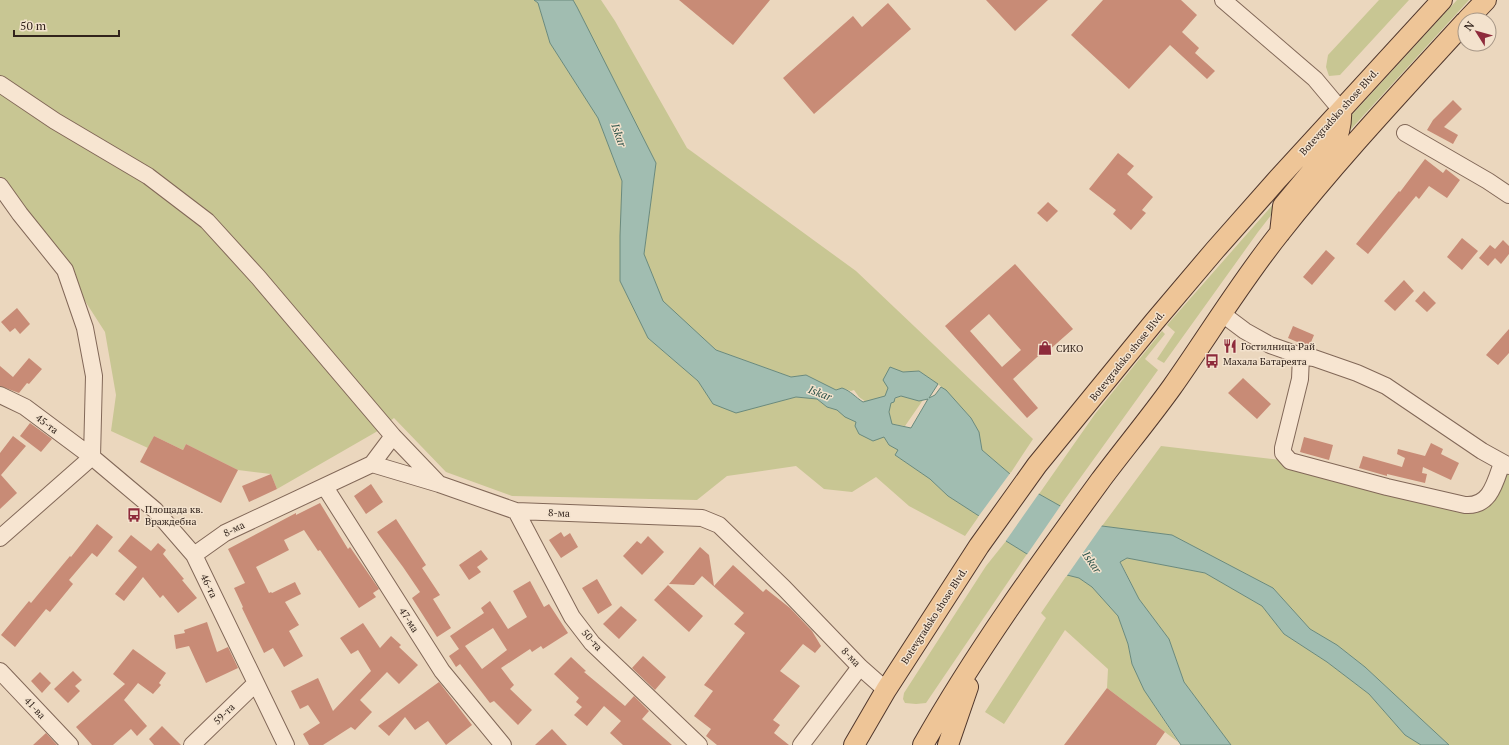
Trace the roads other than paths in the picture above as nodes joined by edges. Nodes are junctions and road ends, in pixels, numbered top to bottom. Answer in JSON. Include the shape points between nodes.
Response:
{"nodes":[{"id":1,"x":1223,"y":0,"type":"edge"},
{"id":2,"x":1442,"y":0,"type":"edge"},
{"id":3,"x":1486,"y":0,"type":"edge"},
{"id":4,"x":1475,"y":12,"type":"edge"},
{"id":5,"x":1457,"y":31,"type":"edge"},
{"id":6,"x":0,"y":84,"type":"edge"},
{"id":7,"x":1341,"y":110,"type":"junction"},
{"id":8,"x":1405,"y":133,"type":"dead end"},
{"id":9,"x":0,"y":186,"type":"edge"},
{"id":10,"x":1509,"y":195,"type":"edge"},
{"id":11,"x":1280,"y":233,"type":"junction"},
{"id":12,"x":1221,"y":313,"type":"junction"},
{"id":13,"x":1301,"y":356,"type":"junction"},
{"id":14,"x":0,"y":395,"type":"edge"},
{"id":15,"x":393,"y":436,"type":"junction"},
{"id":16,"x":92,"y":457,"type":"junction"},
{"id":17,"x":372,"y":464,"type":"junction"},
{"id":18,"x":1506,"y":465,"type":"edge"},
{"id":19,"x":439,"y":484,"type":"junction"},
{"id":20,"x":324,"y":487,"type":"junction"},
{"id":21,"x":516,"y":511,"type":"junction"},
{"id":22,"x":0,"y":538,"type":"edge"},
{"id":23,"x":194,"y":555,"type":"junction"},
{"id":24,"x":978,"y":655,"type":"junction"},
{"id":25,"x":860,"y":667,"type":"junction"},
{"id":26,"x":0,"y":671,"type":"edge"},
{"id":27,"x":256,"y":683,"type":"junction"},
{"id":28,"x":886,"y":690,"type":"junction"},
{"id":29,"x":70,"y":745,"type":"edge"},
{"id":30,"x":192,"y":745,"type":"edge"},
{"id":31,"x":286,"y":745,"type":"edge"},
{"id":32,"x":504,"y":745,"type":"edge"},
{"id":33,"x":699,"y":745,"type":"edge"},
{"id":34,"x":801,"y":745,"type":"edge"},
{"id":35,"x":841,"y":745,"type":"edge"},
{"id":36,"x":854,"y":745,"type":"edge"},
{"id":37,"x":923,"y":745,"type":"edge"},
{"id":38,"x":948,"y":745,"type":"edge"}],
"edges":[{"from":1,"to":7,"type":"street","via":[[1315,79]]},
{"from":2,"to":7,"type":"main road","name":"Botevgradsko shose Blvd."},
{"from":3,"to":4,"type":"main road"},
{"from":5,"to":11,"type":"main road"},
{"from":6,"to":15,"type":"street","via":[[55,121],[148,176],[207,221]]},
{"from":7,"to":11,"type":"main road","via":[[1342,120],[1333,146],[1283,206]]},
{"from":7,"to":28,"type":"main road","name":"Botevgradsko shose Blvd.","via":[[1210,256],[1037,465],[980,546]]},
{"from":8,"to":10,"type":"street"},
{"from":9,"to":16,"type":"street","via":[[65,270],[85,328],[94,376]]},
{"from":11,"to":12,"type":"main road"},
{"from":12,"to":13,"type":"street","via":[[1270,344]]},
{"from":12,"to":24,"type":"main road","via":[[1172,387],[1101,480]]},
{"from":13,"to":18,"type":"street","via":[[1357,373],[1386,386]]},
{"from":13,"to":18,"type":"street","via":[[1300,379],[1283,448],[1283,453],[1290,461],[1387,487],[1474,506],[1490,494]]},
{"from":14,"to":16,"type":"street","name":"45-та","via":[[25,406]]},
{"from":15,"to":17,"type":"street"},
{"from":15,"to":19,"type":"street"},
{"from":16,"to":22,"type":"street"},
{"from":16,"to":23,"type":"street","name":"46-та","via":[[155,510]]},
{"from":17,"to":19,"type":"street","name":"8-ма"},
{"from":17,"to":20,"type":"street","name":"8-ма"},
{"from":19,"to":21,"type":"street","name":"8-ма"},
{"from":20,"to":23,"type":"street","name":"8-ма","via":[[225,533]]},
{"from":20,"to":32,"type":"street","name":"47-ма","via":[[442,671]]},
{"from":21,"to":25,"type":"street","name":"8-ма","via":[[702,518],[718,525],[784,588]]},
{"from":21,"to":33,"type":"street","name":"50-та","via":[[572,617],[592,643]]},
{"from":23,"to":27,"type":"street","name":"46-та"},
{"from":24,"to":37,"type":"main road"},
{"from":24,"to":38,"type":"main road"},
{"from":25,"to":28,"type":"street","name":"8-ма"},
{"from":25,"to":34,"type":"street"},
{"from":26,"to":29,"type":"street","name":"41-ва"},
{"from":27,"to":30,"type":"street","name":"59-та"},
{"from":27,"to":31,"type":"street","name":"46-та"},
{"from":28,"to":35,"type":"main road"},
{"from":28,"to":36,"type":"main road","name":"Botevgradsko shose Blvd."}]}
